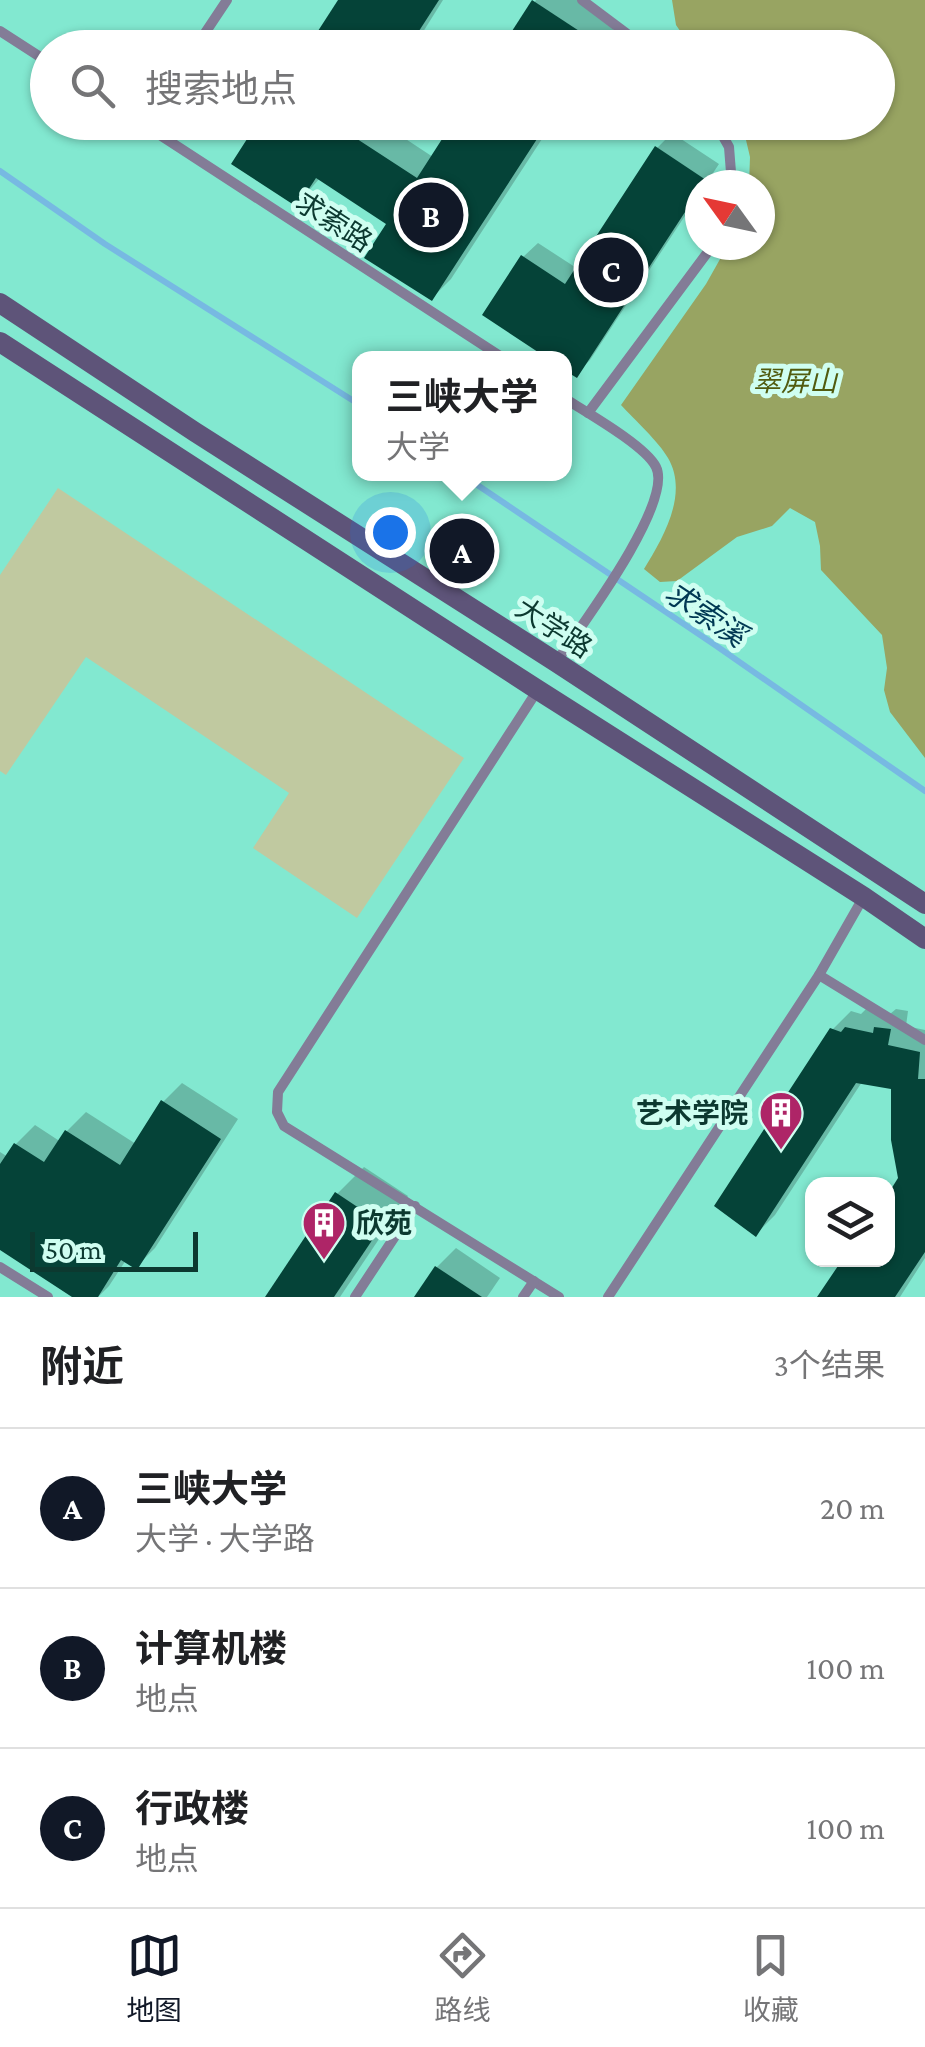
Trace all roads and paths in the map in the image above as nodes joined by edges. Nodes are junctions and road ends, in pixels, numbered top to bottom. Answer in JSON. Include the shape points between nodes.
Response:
{"nodes":[{"id":1,"x":227,"y":0,"type":"edge"},
{"id":2,"x":582,"y":0,"type":"edge"},
{"id":3,"x":207,"y":30,"type":"edge"},
{"id":4,"x":622,"y":30,"type":"edge"},
{"id":5,"x":0,"y":31,"type":"edge"},
{"id":6,"x":30,"y":50,"type":"edge"},
{"id":7,"x":169,"y":140,"type":"edge"},
{"id":8,"x":725,"y":140,"type":"edge"},
{"id":9,"x":731,"y":170,"type":"edge"},
{"id":10,"x":702,"y":260,"type":"edge"},
{"id":11,"x":0,"y":303,"type":"edge"},
{"id":12,"x":0,"y":342,"type":"edge"},
{"id":13,"x":493,"y":351,"type":"edge"},
{"id":14,"x":572,"y":403,"type":"edge"},
{"id":15,"x":588,"y":413,"type":"junction"},
{"id":16,"x":556,"y":662,"type":"junction"},
{"id":17,"x":538,"y":690,"type":"junction"},
{"id":18,"x":864,"y":897,"type":"junction"},
{"id":19,"x":925,"y":904,"type":"edge"},
{"id":20,"x":925,"y":939,"type":"edge"},
{"id":21,"x":819,"y":975,"type":"junction"},
{"id":22,"x":925,"y":1040,"type":"edge"},
{"id":23,"x":416,"y":1206,"type":"junction"},
{"id":24,"x":0,"y":1267,"type":"edge"},
{"id":25,"x":534,"y":1281,"type":"junction"},
{"id":26,"x":48,"y":1297,"type":"edge"},
{"id":27,"x":355,"y":1297,"type":"edge"},
{"id":28,"x":523,"y":1297,"type":"edge"},
{"id":29,"x":559,"y":1297,"type":"edge"},
{"id":30,"x":608,"y":1297,"type":"edge"}],
"edges":[{"from":1,"to":3,"type":"lane"},
{"from":2,"to":4,"type":"lane"},
{"from":5,"to":6,"type":"lane"},
{"from":7,"to":13,"type":"lane","name":"求索路"},
{"from":8,"to":9,"type":"lane"},
{"from":10,"to":15,"type":"lane"},
{"from":11,"to":16,"type":"main road","name":"大学路"},
{"from":12,"to":17,"type":"main road"},
{"from":14,"to":15,"type":"lane"},
{"from":15,"to":16,"type":"lane","via":[[646,454],[658,470],[658,492],[626,561]]},
{"from":16,"to":19,"type":"main road","name":"大学路"},
{"from":17,"to":18,"type":"main road"},
{"from":17,"to":23,"type":"lane","via":[[278,1092],[284,1126]]},
{"from":18,"to":20,"type":"main road"},
{"from":18,"to":21,"type":"lane"},
{"from":21,"to":22,"type":"lane"},
{"from":21,"to":30,"type":"lane"},
{"from":23,"to":25,"type":"lane"},
{"from":23,"to":27,"type":"lane"},
{"from":24,"to":26,"type":"lane"},
{"from":25,"to":28,"type":"lane"},
{"from":25,"to":29,"type":"lane"}]}
